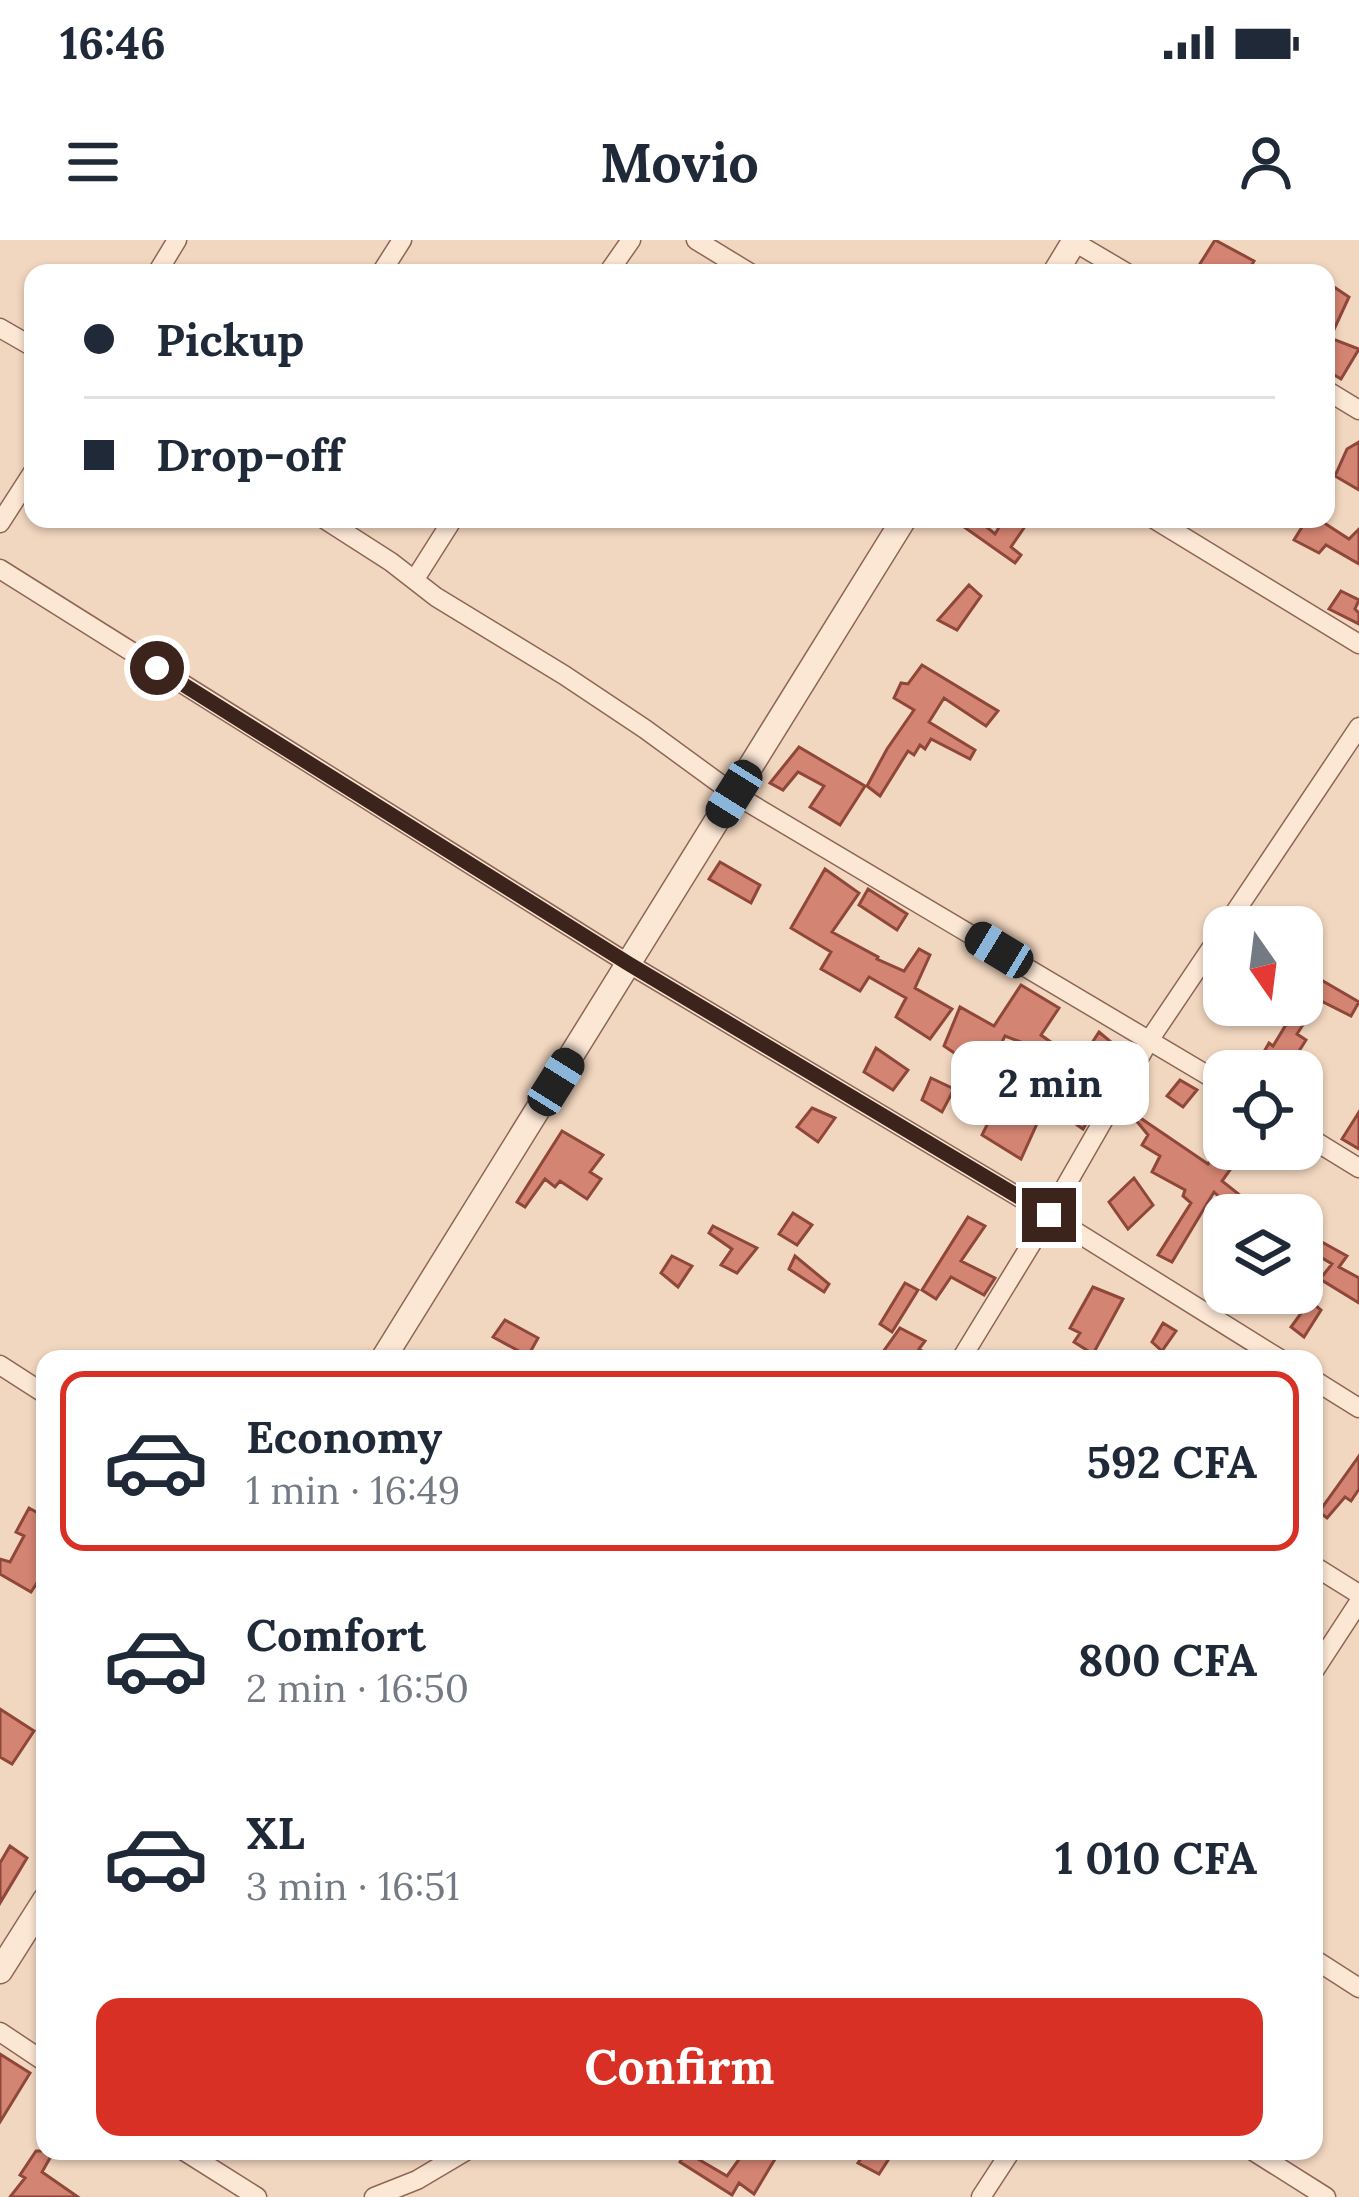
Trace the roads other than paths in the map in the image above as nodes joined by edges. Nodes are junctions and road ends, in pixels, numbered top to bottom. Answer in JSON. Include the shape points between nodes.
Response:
{"nodes":[{"id":1,"x":696,"y":240,"type":"edge"},
{"id":2,"x":1074,"y":241,"type":"edge"},
{"id":3,"x":735,"y":264,"type":"edge"},
{"id":4,"x":1112,"y":264,"type":"edge"},
{"id":5,"x":24,"y":486,"type":"edge"},
{"id":6,"x":0,"y":523,"type":"edge"},
{"id":7,"x":338,"y":528,"type":"edge"},
{"id":8,"x":447,"y":528,"type":"edge"},
{"id":9,"x":898,"y":528,"type":"edge"},
{"id":10,"x":1169,"y":528,"type":"edge"},
{"id":11,"x":0,"y":569,"type":"edge"},
{"id":12,"x":415,"y":579,"type":"junction"},
{"id":13,"x":1359,"y":644,"type":"edge"},
{"id":14,"x":1359,"y":727,"type":"edge"},
{"id":15,"x":734,"y":794,"type":"junction"},
{"id":16,"x":1240,"y":906,"type":"edge"},
{"id":17,"x":1203,"y":961,"type":"edge"},
{"id":18,"x":629,"y":964,"type":"junction"},
{"id":19,"x":1150,"y":1039,"type":"junction"},
{"id":20,"x":1203,"y":1071,"type":"edge"},
{"id":21,"x":1323,"y":1146,"type":"edge"},
{"id":22,"x":1359,"y":1168,"type":"edge"},
{"id":23,"x":1049,"y":1215,"type":"junction"},
{"id":24,"x":389,"y":1350,"type":"edge"},
{"id":25,"x":971,"y":1350,"type":"edge"},
{"id":26,"x":1266,"y":1350,"type":"edge"},
{"id":27,"x":0,"y":1365,"type":"edge"},
{"id":28,"x":1323,"y":1386,"type":"edge"},
{"id":29,"x":36,"y":1388,"type":"edge"},
{"id":30,"x":1359,"y":1408,"type":"edge"},
{"id":31,"x":1323,"y":1572,"type":"edge"},
{"id":32,"x":1359,"y":1598,"type":"edge"},
{"id":33,"x":1323,"y":1656,"type":"edge"},
{"id":34,"x":36,"y":1914,"type":"edge"},
{"id":35,"x":1323,"y":1965,"type":"edge"},
{"id":36,"x":0,"y":1971,"type":"edge"},
{"id":37,"x":1359,"y":1988,"type":"edge"},
{"id":38,"x":0,"y":2032,"type":"edge"},
{"id":39,"x":36,"y":2056,"type":"edge"},
{"id":40,"x":198,"y":2160,"type":"edge"},
{"id":41,"x":451,"y":2160,"type":"edge"},
{"id":42,"x":1005,"y":2160,"type":"edge"},
{"id":43,"x":1266,"y":2160,"type":"edge"},
{"id":44,"x":257,"y":2197,"type":"edge"},
{"id":45,"x":374,"y":2197,"type":"edge"},
{"id":46,"x":981,"y":2197,"type":"edge"},
{"id":47,"x":1326,"y":2197,"type":"edge"}],
"edges":[{"from":1,"to":3,"type":"street"},
{"from":2,"to":4,"type":"street"},
{"from":5,"to":6,"type":"street"},
{"from":7,"to":12,"type":"street"},
{"from":8,"to":12,"type":"street"},
{"from":9,"to":15,"type":"street"},
{"from":10,"to":13,"type":"street"},
{"from":11,"to":18,"type":"street"},
{"from":12,"to":15,"type":"street"},
{"from":14,"to":16,"type":"street"},
{"from":15,"to":18,"type":"street"},
{"from":15,"to":19,"type":"street"},
{"from":17,"to":19,"type":"street"},
{"from":18,"to":23,"type":"street"},
{"from":18,"to":24,"type":"street"},
{"from":19,"to":20,"type":"street"},
{"from":19,"to":23,"type":"street"},
{"from":21,"to":22,"type":"street"},
{"from":23,"to":25,"type":"street"},
{"from":23,"to":26,"type":"street"},
{"from":27,"to":29,"type":"street"},
{"from":28,"to":30,"type":"street"},
{"from":31,"to":32,"type":"street"},
{"from":32,"to":33,"type":"street"},
{"from":34,"to":36,"type":"street"},
{"from":35,"to":37,"type":"street"},
{"from":38,"to":39,"type":"street"},
{"from":40,"to":44,"type":"street"},
{"from":41,"to":45,"type":"street"},
{"from":42,"to":46,"type":"street"},
{"from":43,"to":47,"type":"street"}]}
